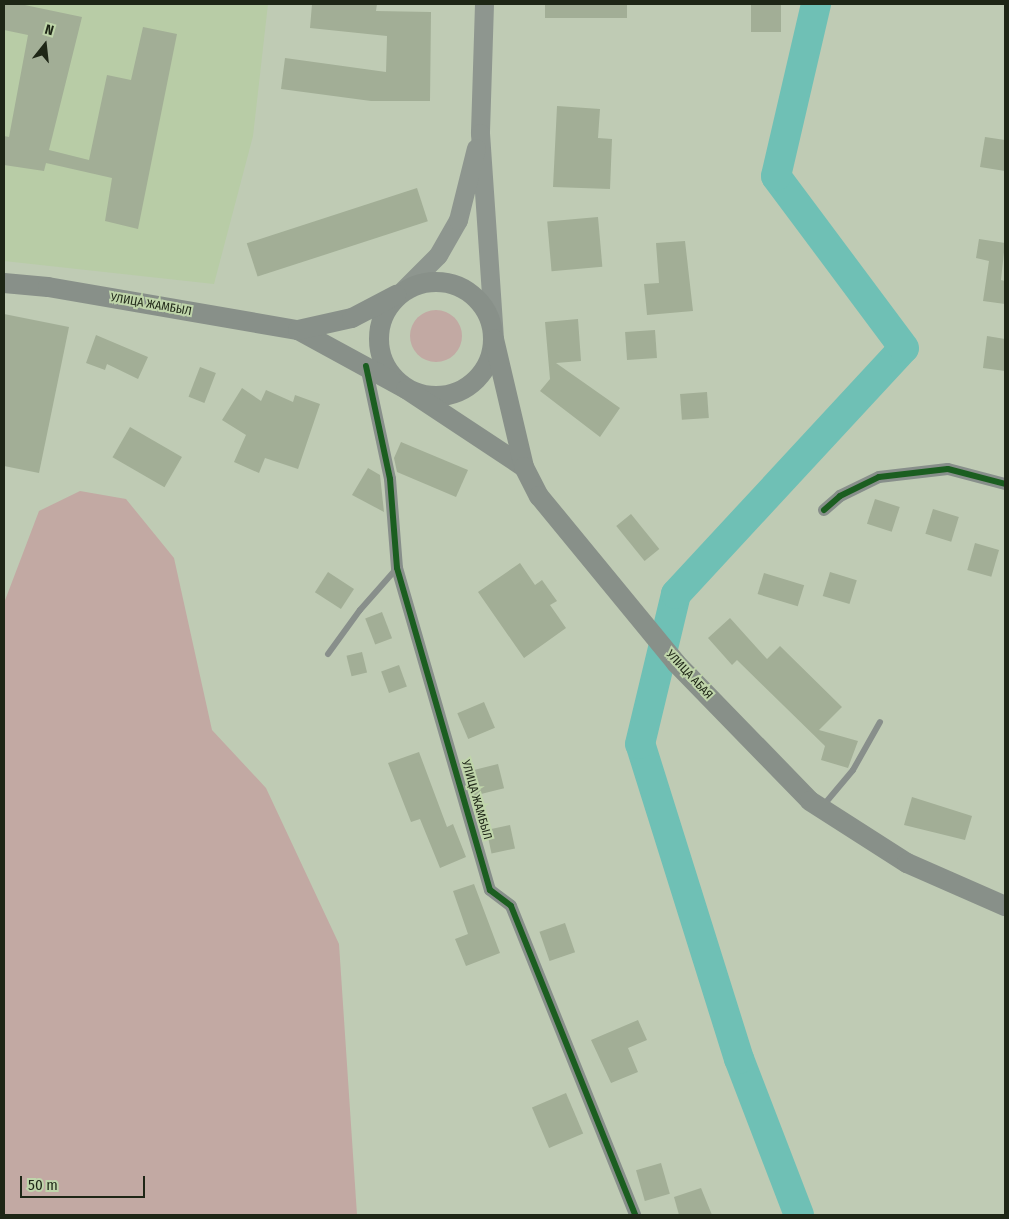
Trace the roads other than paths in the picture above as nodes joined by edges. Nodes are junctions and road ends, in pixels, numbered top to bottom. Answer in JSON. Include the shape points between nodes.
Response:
{"nodes":[{"id":1,"x":484,"y":4,"type":"edge"},
{"id":2,"x":480,"y":133,"type":"junction"},
{"id":3,"x":4,"y":284,"type":"edge"},
{"id":4,"x":402,"y":292,"type":"junction"},
{"id":5,"x":298,"y":330,"type":"junction"},
{"id":6,"x":494,"y":339,"type":"junction"},
{"id":7,"x":366,"y":366,"type":"junction"},
{"id":8,"x":406,"y":389,"type":"junction"},
{"id":9,"x":524,"y":467,"type":"junction"},
{"id":10,"x":1005,"y":484,"type":"edge"},
{"id":11,"x":824,"y":510,"type":"dead end"},
{"id":12,"x":397,"y":568,"type":"junction"},
{"id":13,"x":328,"y":654,"type":"dead end"},
{"id":14,"x":880,"y":722,"type":"dead end"},
{"id":15,"x":821,"y":808,"type":"junction"},
{"id":16,"x":1005,"y":906,"type":"edge"},
{"id":17,"x":635,"y":1215,"type":"edge"}],
"edges":[{"from":1,"to":2,"type":"main road"},
{"from":2,"to":4,"type":"main road","via":[[458,220],[438,255]]},
{"from":2,"to":6,"type":"main road"},
{"from":3,"to":5,"type":"main road","name":"УЛИЦА ЖАМБЫЛ","via":[[48,287]]},
{"from":4,"to":5,"type":"main road","name":"УЛИЦА ЖАМБЫЛ","via":[[352,318]]},
{"from":4,"to":6,"type":"main road","via":[[418,284],[436,281],[454,284],[470,292],[483,305]]},
{"from":4,"to":8,"type":"main road","via":[[384,314],[378,342],[382,360]]},
{"from":5,"to":7,"type":"main road","name":"УЛИЦА ЖАМБЫЛ"},
{"from":6,"to":8,"type":"main road","via":[[491,356],[483,372],[464,389],[440,396],[422,395]]},
{"from":6,"to":9,"type":"main road","name":"УЛИЦА АБАЯ"},
{"from":7,"to":8,"type":"main road","name":"УЛИЦА ЖАМБЫЛ"},
{"from":7,"to":12,"type":"street","name":"УЛИЦА ЖАМБЫЛ","via":[[390,479]]},
{"from":8,"to":9,"type":"main road","name":"УЛИЦА ЖАМБЫЛ"},
{"from":9,"to":15,"type":"main road","name":"УЛИЦА АБАЯ","via":[[539,496],[676,663],[810,801]]},
{"from":10,"to":11,"type":"street","via":[[948,469],[879,477],[840,496]]},
{"from":12,"to":13,"type":"lane","via":[[360,610]]},
{"from":12,"to":17,"type":"street","name":"УЛИЦА ЖАМБЫЛ","via":[[490,890],[511,906]]},
{"from":14,"to":15,"type":"lane","via":[[853,770]]},
{"from":15,"to":16,"type":"main road","name":"УЛИЦА АБАЯ","via":[[907,863]]}]}
